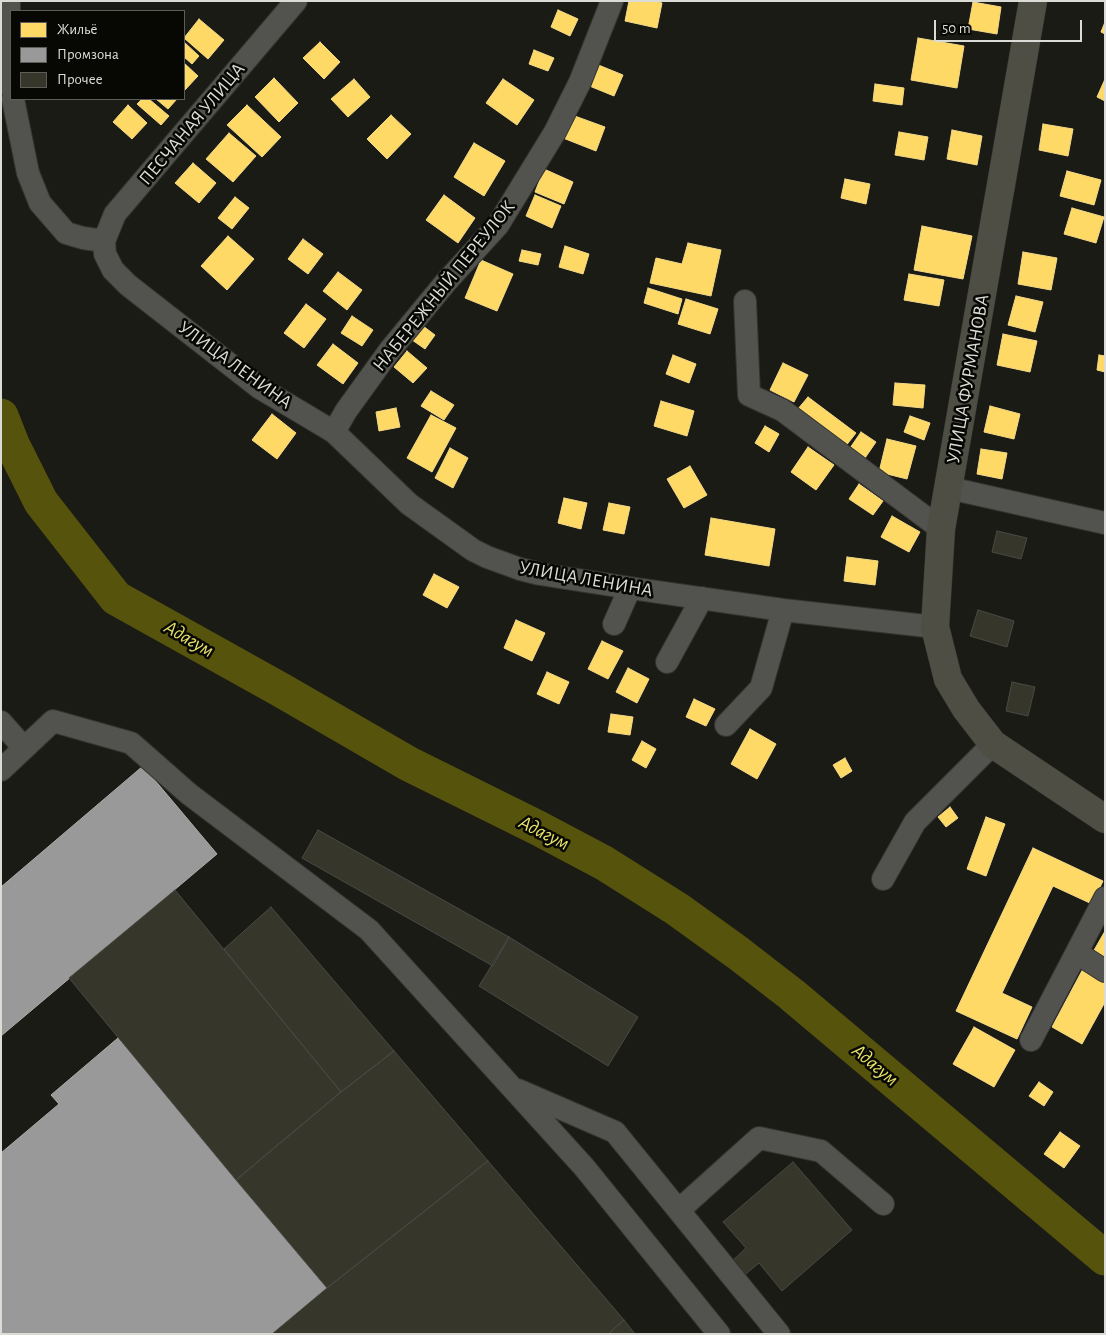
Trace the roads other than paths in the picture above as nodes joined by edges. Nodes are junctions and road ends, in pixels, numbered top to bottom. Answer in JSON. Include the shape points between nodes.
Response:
{"nodes":[{"id":1,"x":9,"y":1,"type":"edge"},
{"id":2,"x":296,"y":1,"type":"edge"},
{"id":3,"x":612,"y":1,"type":"edge"},
{"id":4,"x":1033,"y":1,"type":"edge"},
{"id":5,"x":10,"y":82,"type":"edge"},
{"id":6,"x":13,"y":100,"type":"edge"},
{"id":7,"x":104,"y":247,"type":"junction"},
{"id":8,"x":745,"y":301,"type":"dead end"},
{"id":9,"x":334,"y":432,"type":"junction"},
{"id":10,"x":949,"y":488,"type":"junction"},
{"id":11,"x":1105,"y":522,"type":"edge"},
{"id":12,"x":941,"y":529,"type":"junction"},
{"id":13,"x":630,"y":588,"type":"junction"},
{"id":14,"x":702,"y":598,"type":"junction"},
{"id":15,"x":783,"y":610,"type":"junction"},
{"id":16,"x":614,"y":624,"type":"dead end"},
{"id":17,"x":935,"y":627,"type":"junction"},
{"id":18,"x":667,"y":662,"type":"dead end"},
{"id":19,"x":1,"y":722,"type":"edge"},
{"id":20,"x":726,"y":725,"type":"dead end"},
{"id":21,"x":993,"y":744,"type":"junction"},
{"id":22,"x":24,"y":748,"type":"junction"},
{"id":23,"x":1,"y":770,"type":"edge"},
{"id":24,"x":1105,"y":819,"type":"edge"},
{"id":25,"x":883,"y":879,"type":"dead end"},
{"id":26,"x":1105,"y":898,"type":"edge"},
{"id":27,"x":1077,"y":952,"type":"junction"},
{"id":28,"x":1105,"y":971,"type":"edge"},
{"id":29,"x":1031,"y":1040,"type":"dead end"},
{"id":30,"x":510,"y":1086,"type":"junction"},
{"id":31,"x":883,"y":1204,"type":"dead end"},
{"id":32,"x":679,"y":1210,"type":"junction"},
{"id":33,"x":720,"y":1334,"type":"edge"},
{"id":34,"x":779,"y":1334,"type":"edge"}],
"edges":[{"from":1,"to":5,"type":"street"},
{"from":2,"to":7,"type":"street","name":"ПЕСЧАНАЯ УЛИЦА","via":[[115,214]]},
{"from":3,"to":9,"type":"street","name":"НАБЕРЕЖНЫЙ ПЕРЕУЛОК","via":[[580,82],[555,132],[498,225],[390,350]]},
{"from":4,"to":10,"type":"main road","name":"УЛИЦА ФУРМАНОВА"},
{"from":6,"to":7,"type":"street","via":[[28,174],[40,203],[66,233]]},
{"from":7,"to":9,"type":"street","name":"УЛИЦА ЛЕНИНА","via":[[113,270],[182,329],[260,388]]},
{"from":8,"to":12,"type":"street","via":[[749,395],[782,410]]},
{"from":9,"to":13,"type":"street","name":"УЛИЦА ЛЕНИНА","via":[[409,504],[473,550],[520,569]]},
{"from":10,"to":11,"type":"street"},
{"from":10,"to":12,"type":"main road","name":"УЛИЦА ФУРМАНОВА"},
{"from":12,"to":17,"type":"main road","name":"УЛИЦА ФУРМАНОВА"},
{"from":13,"to":14,"type":"street","name":"УЛИЦА ЛЕНИНА"},
{"from":13,"to":16,"type":"street"},
{"from":14,"to":15,"type":"street","name":"УЛИЦА ЛЕНИНА"},
{"from":14,"to":18,"type":"street"},
{"from":15,"to":17,"type":"street","name":"УЛИЦА ЛЕНИНА"},
{"from":15,"to":20,"type":"street","via":[[761,688]]},
{"from":17,"to":21,"type":"main road","name":"УЛИЦА ФУРМАНОВА","via":[[948,678],[966,709]]},
{"from":19,"to":22,"type":"street"},
{"from":21,"to":24,"type":"main road"},
{"from":21,"to":25,"type":"street","via":[[915,822]]},
{"from":22,"to":23,"type":"street"},
{"from":22,"to":30,"type":"street","via":[[53,721],[131,743],[188,794],[369,930]]},
{"from":26,"to":27,"type":"street"},
{"from":27,"to":28,"type":"street"},
{"from":27,"to":29,"type":"street"},
{"from":30,"to":32,"type":"street","via":[[615,1132]]},
{"from":30,"to":33,"type":"street","via":[[584,1167]]},
{"from":31,"to":32,"type":"street","via":[[821,1151],[759,1138]]},
{"from":32,"to":34,"type":"street"}]}
